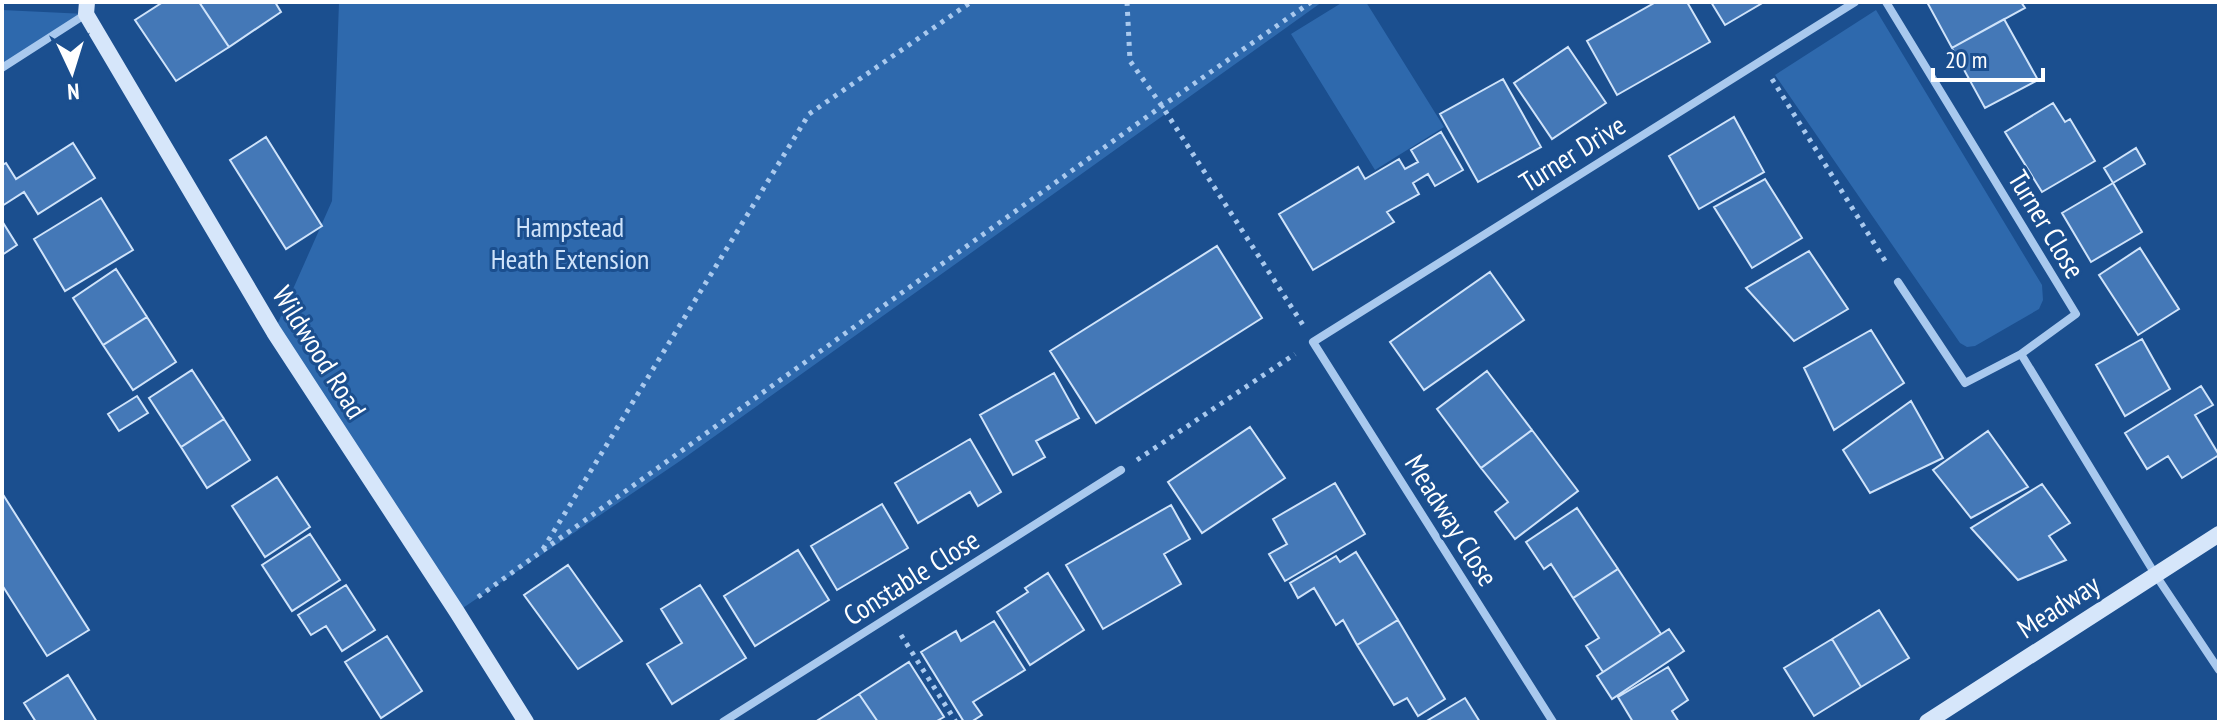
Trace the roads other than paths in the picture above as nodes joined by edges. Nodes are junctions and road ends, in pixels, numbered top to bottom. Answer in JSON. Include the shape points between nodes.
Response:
{"nodes":[{"id":1,"x":1855,"y":2,"type":"edge"},
{"id":2,"x":1886,"y":2,"type":"edge"},
{"id":3,"x":86,"y":8,"type":"edge"},
{"id":4,"x":2,"y":68,"type":"edge"},
{"id":5,"x":1898,"y":282,"type":"road end"},
{"id":6,"x":1313,"y":342,"type":"joint"},
{"id":7,"x":2021,"y":354,"type":"junction"},
{"id":8,"x":1121,"y":470,"type":"road end"},
{"id":9,"x":2219,"y":534,"type":"edge"},
{"id":10,"x":2155,"y":574,"type":"junction"},
{"id":11,"x":2219,"y":670,"type":"edge"},
{"id":12,"x":526,"y":722,"type":"edge"},
{"id":13,"x":723,"y":722,"type":"edge"},
{"id":14,"x":1553,"y":722,"type":"edge"},
{"id":15,"x":1927,"y":722,"type":"edge"}],
"edges":[{"from":1,"to":6,"type":"street","name":"Turner Drive"},
{"from":2,"to":7,"type":"street","name":"Turner Close","via":[[2076,314]]},
{"from":3,"to":4,"type":"street"},
{"from":3,"to":12,"type":"street","name":"Wildwood Road","via":[[274,332]]},
{"from":5,"to":7,"type":"street","via":[[1965,383]]},
{"from":6,"to":14,"type":"street","name":"Meadway Close"},
{"from":7,"to":10,"type":"street"},
{"from":8,"to":13,"type":"street","name":"Constable Close"},
{"from":9,"to":10,"type":"street","name":"Meadway"},
{"from":10,"to":11,"type":"street"},
{"from":10,"to":15,"type":"street","name":"Meadway"}]}
